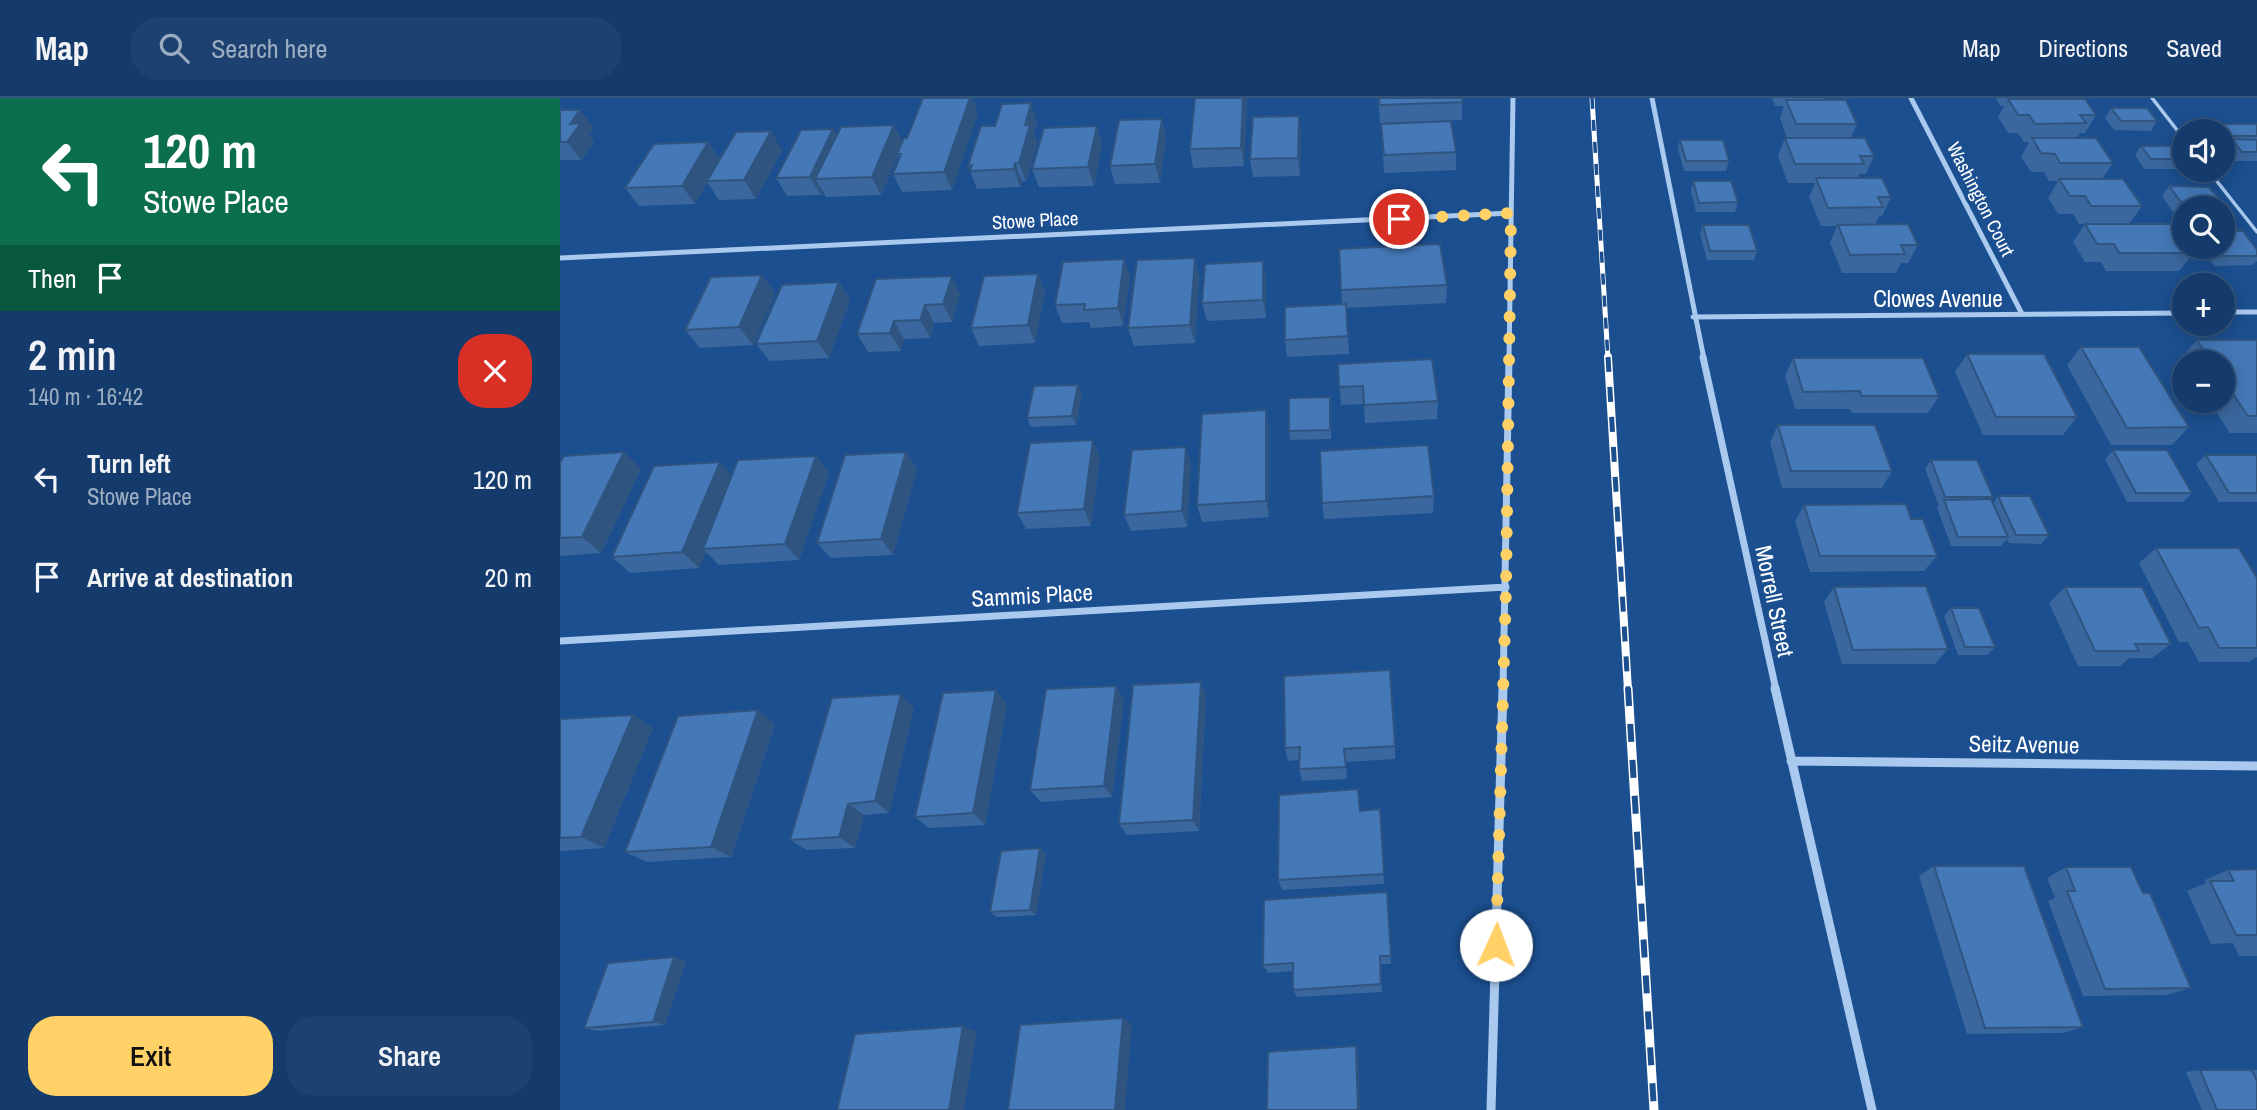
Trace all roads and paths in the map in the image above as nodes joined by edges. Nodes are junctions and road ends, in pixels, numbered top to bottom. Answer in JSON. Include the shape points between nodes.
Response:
{"nodes":[{"id":1,"x":1513,"y":98,"type":"edge"},
{"id":2,"x":1652,"y":98,"type":"edge"},
{"id":3,"x":1911,"y":98,"type":"edge"},
{"id":4,"x":2152,"y":98,"type":"edge"},
{"id":5,"x":2172,"y":124,"type":"edge"},
{"id":6,"x":2217,"y":182,"type":"edge"},
{"id":7,"x":1511,"y":213,"type":"junction"},
{"id":8,"x":2257,"y":232,"type":"edge"},
{"id":9,"x":560,"y":258,"type":"edge"},
{"id":10,"x":2235,"y":312,"type":"edge"},
{"id":11,"x":2257,"y":312,"type":"edge"},
{"id":12,"x":2172,"y":313,"type":"edge"},
{"id":13,"x":2022,"y":314,"type":"junction"},
{"id":14,"x":1693,"y":317,"type":"junction"},
{"id":15,"x":1506,"y":587,"type":"junction"},
{"id":16,"x":560,"y":641,"type":"edge"},
{"id":17,"x":1791,"y":761,"type":"junction"},
{"id":18,"x":2257,"y":766,"type":"edge"},
{"id":19,"x":1491,"y":1110,"type":"edge"},
{"id":20,"x":1872,"y":1110,"type":"edge"}],
"edges":[{"from":1,"to":7,"type":"street"},
{"from":2,"to":14,"type":"street","name":"Morrell Street"},
{"from":3,"to":13,"type":"street","name":"Washington Court"},
{"from":4,"to":5,"type":"lane"},
{"from":6,"to":8,"type":"lane"},
{"from":7,"to":9,"type":"street","name":"Stowe Place"},
{"from":7,"to":15,"type":"street"},
{"from":10,"to":11,"type":"street"},
{"from":12,"to":13,"type":"street","name":"Clowes Avenue"},
{"from":13,"to":14,"type":"street","name":"Clowes Avenue"},
{"from":14,"to":17,"type":"street","name":"Morrell Street"},
{"from":15,"to":16,"type":"street","name":"Sammis Place"},
{"from":15,"to":19,"type":"street"},
{"from":17,"to":18,"type":"street","name":"Seitz Avenue"},
{"from":17,"to":20,"type":"street","name":"Morrell Street"}]}
